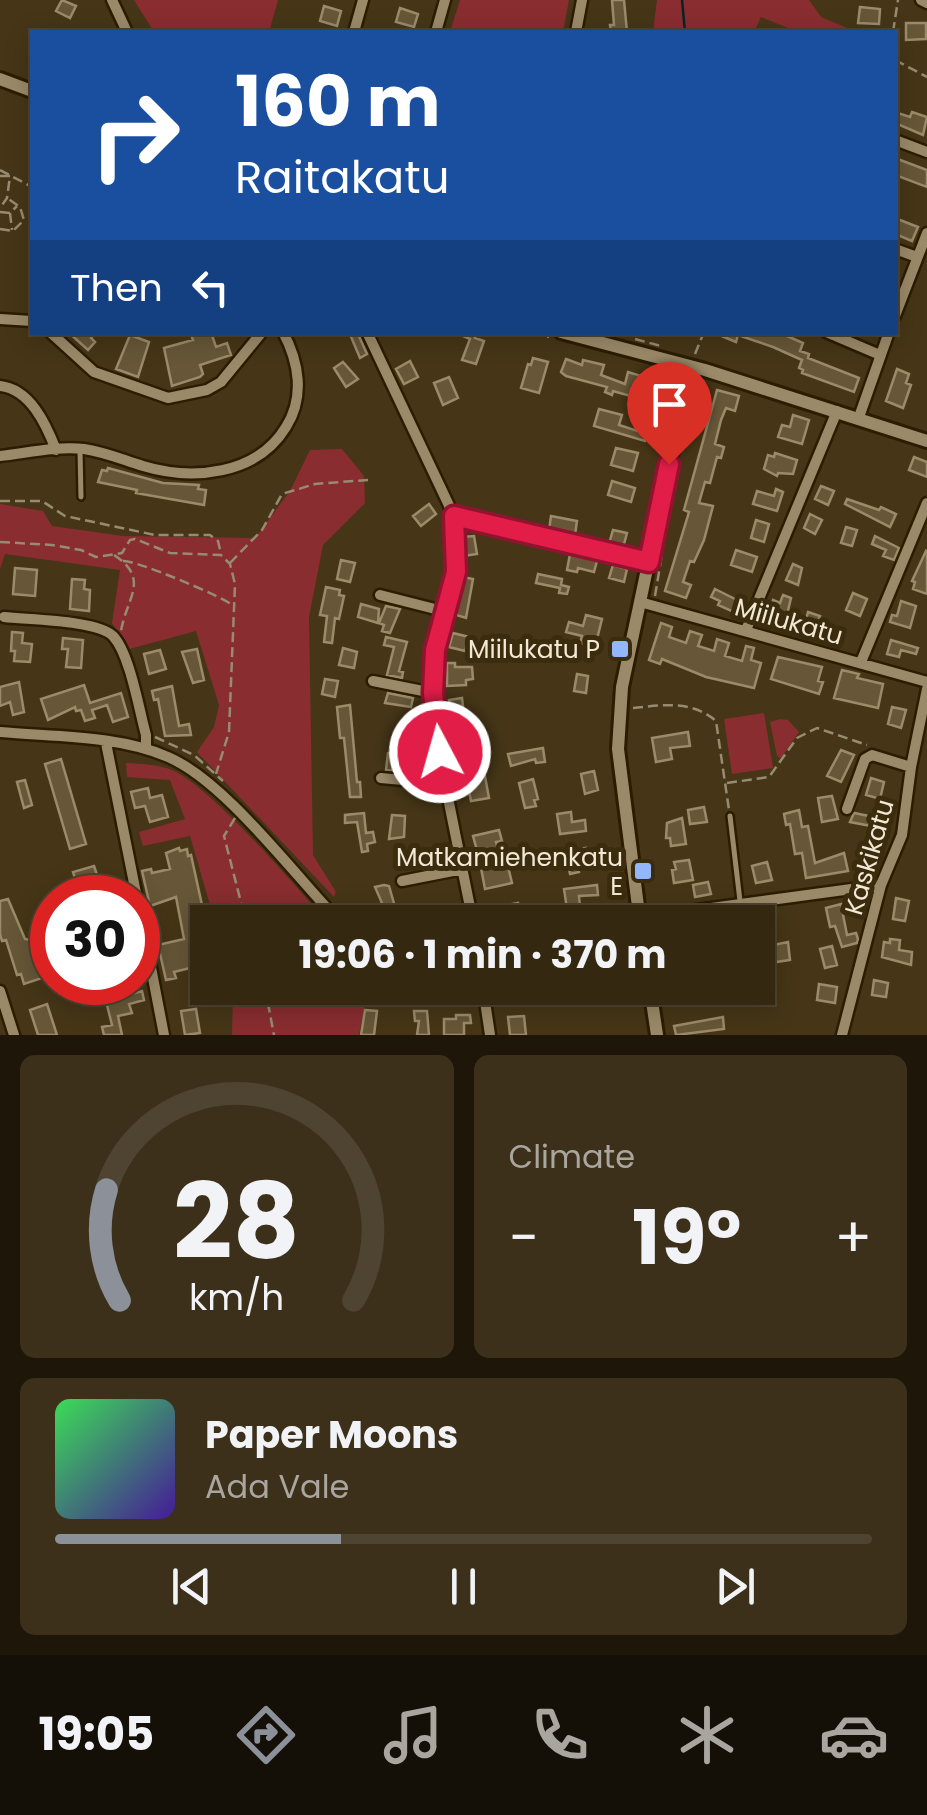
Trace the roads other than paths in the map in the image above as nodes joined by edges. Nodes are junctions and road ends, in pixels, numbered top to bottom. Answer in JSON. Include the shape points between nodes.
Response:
{"nodes":[{"id":1,"x":112,"y":0,"type":"edge"},
{"id":2,"x":363,"y":0,"type":"edge"},
{"id":3,"x":445,"y":0,"type":"edge"},
{"id":4,"x":582,"y":0,"type":"edge"},
{"id":5,"x":126,"y":30,"type":"edge"},
{"id":6,"x":355,"y":30,"type":"edge"},
{"id":7,"x":437,"y":30,"type":"edge"},
{"id":8,"x":576,"y":30,"type":"edge"},
{"id":9,"x":0,"y":79,"type":"edge"},
{"id":10,"x":30,"y":89,"type":"edge"},
{"id":11,"x":898,"y":141,"type":"edge"},
{"id":12,"x":927,"y":152,"type":"edge"},
{"id":13,"x":927,"y":233,"type":"edge"},
{"id":14,"x":898,"y":250,"type":"edge"},
{"id":15,"x":917,"y":258,"type":"junction"},
{"id":16,"x":898,"y":308,"type":"edge"},
{"id":17,"x":0,"y":320,"type":"edge"},
{"id":18,"x":30,"y":321,"type":"edge"},
{"id":19,"x":53,"y":335,"type":"edge"},
{"id":20,"x":260,"y":335,"type":"edge"},
{"id":21,"x":284,"y":335,"type":"edge"},
{"id":22,"x":367,"y":335,"type":"edge"},
{"id":23,"x":574,"y":335,"type":"edge"},
{"id":24,"x":833,"y":335,"type":"edge"},
{"id":25,"x":888,"y":335,"type":"edge"},
{"id":26,"x":880,"y":355,"type":"junction"},
{"id":27,"x":691,"y":363,"type":"junction"},
{"id":28,"x":0,"y":386,"type":"edge"},
{"id":29,"x":837,"y":411,"type":"junction"},
{"id":30,"x":859,"y":417,"type":"junction"},
{"id":31,"x":927,"y":440,"type":"edge"},
{"id":32,"x":79,"y":448,"type":"junction"},
{"id":33,"x":56,"y":450,"type":"junction"},
{"id":34,"x":0,"y":456,"type":"edge"},
{"id":35,"x":81,"y":497,"type":"dead end"},
{"id":36,"x":927,"y":503,"type":"edge"},
{"id":37,"x":454,"y":516,"type":"junction"},
{"id":38,"x":649,"y":562,"type":"junction"},
{"id":39,"x":380,"y":595,"type":"dead end"},
{"id":40,"x":647,"y":603,"type":"junction"},
{"id":41,"x":443,"y":611,"type":"junction"},
{"id":42,"x":4,"y":617,"type":"dead end"},
{"id":43,"x":746,"y":630,"type":"junction"},
{"id":44,"x":861,"y":662,"type":"junction"},
{"id":45,"x":373,"y":681,"type":"dead end"},
{"id":46,"x":927,"y":686,"type":"edge"},
{"id":47,"x":433,"y":693,"type":"junction"},
{"id":48,"x":0,"y":732,"type":"edge"},
{"id":49,"x":106,"y":743,"type":"junction"},
{"id":50,"x":146,"y":749,"type":"junction"},
{"id":51,"x":440,"y":752,"type":"dead end"},
{"id":52,"x":911,"y":767,"type":"junction"},
{"id":53,"x":381,"y":778,"type":"dead end"},
{"id":54,"x":846,"y":809,"type":"dead end"},
{"id":55,"x":730,"y":816,"type":"road end"},
{"id":56,"x":463,"y":869,"type":"junction"},
{"id":57,"x":132,"y":875,"type":"edge"},
{"id":58,"x":402,"y":881,"type":"dead end"},
{"id":59,"x":881,"y":886,"type":"junction"},
{"id":60,"x":741,"y":904,"type":"junction"},
{"id":61,"x":324,"y":905,"type":"edge"},
{"id":62,"x":470,"y":905,"type":"edge"},
{"id":63,"x":638,"y":905,"type":"edge"},
{"id":64,"x":735,"y":905,"type":"edge"},
{"id":65,"x":0,"y":991,"type":"edge"},
{"id":66,"x":158,"y":1005,"type":"edge"},
{"id":67,"x":486,"y":1005,"type":"edge"},
{"id":68,"x":653,"y":1005,"type":"edge"},
{"id":69,"x":14,"y":1035,"type":"edge"},
{"id":70,"x":164,"y":1035,"type":"edge"},
{"id":71,"x":490,"y":1035,"type":"edge"},
{"id":72,"x":657,"y":1035,"type":"edge"},
{"id":73,"x":842,"y":1035,"type":"edge"}],
"edges":[{"from":1,"to":5,"type":"street"},
{"from":2,"to":6,"type":"street"},
{"from":3,"to":7,"type":"street"},
{"from":4,"to":8,"type":"street"},
{"from":9,"to":10,"type":"street"},
{"from":11,"to":12,"type":"street"},
{"from":13,"to":15,"type":"street"},
{"from":14,"to":15,"type":"street"},
{"from":15,"to":16,"type":"street"},
{"from":17,"to":18,"type":"street"},
{"from":19,"to":20,"type":"street","via":[[94,372],[180,398],[222,382]]},
{"from":21,"to":32,"type":"street","via":[[298,390],[293,416],[267,452],[224,471],[172,472]]},
{"from":22,"to":37,"type":"street"},
{"from":23,"to":27,"type":"street"},
{"from":24,"to":26,"type":"street"},
{"from":25,"to":26,"type":"street"},
{"from":26,"to":30,"type":"street"},
{"from":27,"to":29,"type":"street"},
{"from":27,"to":38,"type":"street"},
{"from":28,"to":33,"type":"street","via":[[14,387],[29,402]]},
{"from":29,"to":30,"type":"street"},
{"from":29,"to":43,"type":"street"},
{"from":30,"to":31,"type":"street"},
{"from":32,"to":33,"type":"street"},
{"from":32,"to":35,"type":"lane"},
{"from":33,"to":34,"type":"street"},
{"from":36,"to":44,"type":"street"},
{"from":37,"to":38,"type":"street"},
{"from":37,"to":41,"type":"street","via":[[456,572]]},
{"from":38,"to":40,"type":"street"},
{"from":39,"to":41,"type":"street"},
{"from":40,"to":43,"type":"street","name":"Miilukatu"},
{"from":40,"to":63,"type":"street","via":[[622,687],[618,726]]},
{"from":41,"to":47,"type":"street"},
{"from":42,"to":50,"type":"street","via":[[110,633],[121,647]]},
{"from":43,"to":44,"type":"street","name":"Miilukatu"},
{"from":44,"to":46,"type":"street","name":"Miilukatu"},
{"from":45,"to":47,"type":"street"},
{"from":46,"to":52,"type":"street","name":"Kaskikatu"},
{"from":47,"to":51,"type":"street"},
{"from":48,"to":49,"type":"street"},
{"from":49,"to":50,"type":"street"},
{"from":49,"to":57,"type":"street"},
{"from":50,"to":61,"type":"street","via":[[201,776]]},
{"from":52,"to":54,"type":"street","via":[[872,755]]},
{"from":52,"to":59,"type":"street","name":"Kaskikatu","via":[[902,835]]},
{"from":53,"to":56,"type":"street","via":[[425,782],[443,776]]},
{"from":55,"to":60,"type":"lane"},
{"from":56,"to":58,"type":"street"},
{"from":56,"to":62,"type":"street"},
{"from":59,"to":60,"type":"street"},
{"from":59,"to":73,"type":"street","name":"Kaskikatu"},
{"from":60,"to":64,"type":"street"},
{"from":65,"to":69,"type":"street"},
{"from":66,"to":70,"type":"street"},
{"from":67,"to":71,"type":"street"},
{"from":68,"to":72,"type":"street"}]}
